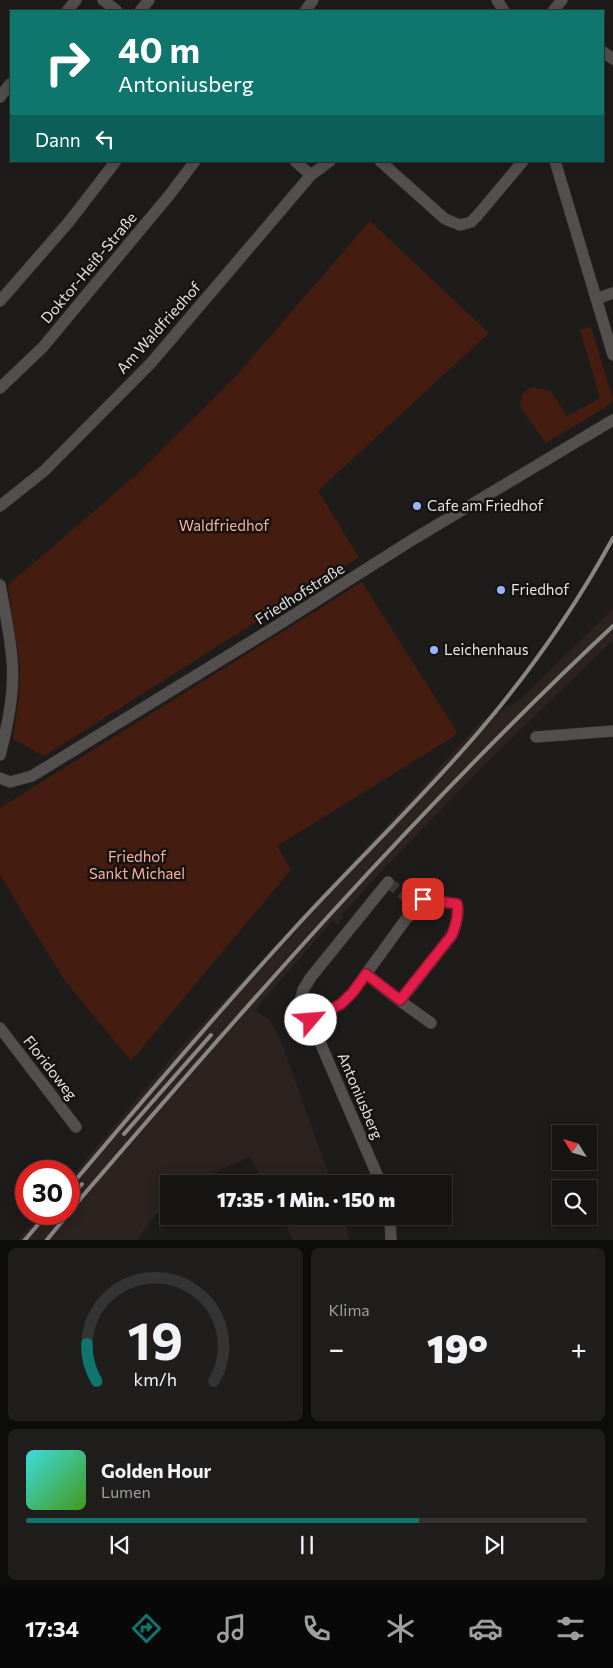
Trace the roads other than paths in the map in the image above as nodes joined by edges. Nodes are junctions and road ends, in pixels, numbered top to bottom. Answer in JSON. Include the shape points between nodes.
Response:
{"nodes":[{"id":1,"x":76,"y":0,"type":"edge"},
{"id":2,"x":103,"y":0,"type":"edge"},
{"id":3,"x":149,"y":0,"type":"edge"},
{"id":4,"x":562,"y":0,"type":"edge"},
{"id":5,"x":68,"y":10,"type":"edge"},
{"id":6,"x":116,"y":10,"type":"edge"},
{"id":7,"x":141,"y":10,"type":"edge"},
{"id":8,"x":554,"y":10,"type":"edge"},
{"id":9,"x":10,"y":84,"type":"edge"},
{"id":10,"x":0,"y":98,"type":"edge"},
{"id":11,"x":115,"y":162,"type":"edge"},
{"id":12,"x":194,"y":162,"type":"edge"},
{"id":13,"x":296,"y":162,"type":"edge"},
{"id":14,"x":329,"y":162,"type":"edge"},
{"id":15,"x":381,"y":162,"type":"edge"},
{"id":16,"x":523,"y":162,"type":"edge"},
{"id":17,"x":555,"y":162,"type":"edge"},
{"id":18,"x":311,"y":175,"type":"junction"},
{"id":19,"x":613,"y":293,"type":"edge"},
{"id":20,"x":596,"y":299,"type":"junction"},
{"id":21,"x":0,"y":301,"type":"edge"},
{"id":22,"x":613,"y":355,"type":"edge"},
{"id":23,"x":0,"y":388,"type":"edge"},
{"id":24,"x":613,"y":420,"type":"edge"},
{"id":25,"x":0,"y":506,"type":"edge"},
{"id":26,"x":0,"y":584,"type":"edge"},
{"id":27,"x":613,"y":731,"type":"edge"},
{"id":28,"x":536,"y":737,"type":"dead end"},
{"id":29,"x":0,"y":755,"type":"edge"},
{"id":30,"x":0,"y":778,"type":"edge"},
{"id":31,"x":388,"y":882,"type":"dead end"},
{"id":32,"x":366,"y":974,"type":"junction"},
{"id":33,"x":400,"y":1000,"type":"junction"},
{"id":34,"x":311,"y":1020,"type":"junction"},
{"id":35,"x":431,"y":1023,"type":"dead end"},
{"id":36,"x":0,"y":1028,"type":"edge"},
{"id":37,"x":76,"y":1127,"type":"dead end"},
{"id":38,"x":377,"y":1175,"type":"edge"},
{"id":39,"x":390,"y":1225,"type":"edge"},
{"id":40,"x":391,"y":1240,"type":"edge"}],
"edges":[{"from":1,"to":5,"type":"street"},
{"from":2,"to":6,"type":"street"},
{"from":3,"to":7,"type":"street"},
{"from":4,"to":8,"type":"street"},
{"from":9,"to":10,"type":"street"},
{"from":11,"to":21,"type":"street","via":[[68,223]]},
{"from":12,"to":23,"type":"street","name":"Doktor-Heiß-Straße","via":[[43,347]]},
{"from":13,"to":18,"type":"street"},
{"from":14,"to":18,"type":"street","name":"Am Waldfriedhof"},
{"from":15,"to":16,"type":"street","via":[[445,219],[460,225],[471,222]]},
{"from":17,"to":20,"type":"street"},
{"from":18,"to":25,"type":"street","name":"Am Waldfriedhof","via":[[151,362],[44,471]]},
{"from":19,"to":20,"type":"street"},
{"from":20,"to":22,"type":"street"},
{"from":24,"to":30,"type":"street","name":"Friedhofstraße","via":[[412,540],[32,776],[10,782]]},
{"from":26,"to":29,"type":"street","via":[[12,661],[9,713]]},
{"from":27,"to":28,"type":"street"},
{"from":31,"to":34,"type":"street","name":"Antoniusberg","via":[[303,990],[301,998]]},
{"from":32,"to":33,"type":"street"},
{"from":32,"to":33,"type":"street","via":[[423,899],[457,904],[456,927],[452,935]]},
{"from":32,"to":34,"type":"street","via":[[341,1004]]},
{"from":33,"to":35,"type":"street"},
{"from":34,"to":38,"type":"street","name":"Antoniusberg"},
{"from":36,"to":37,"type":"street","name":"Floridoweg"},
{"from":39,"to":40,"type":"street"}]}
